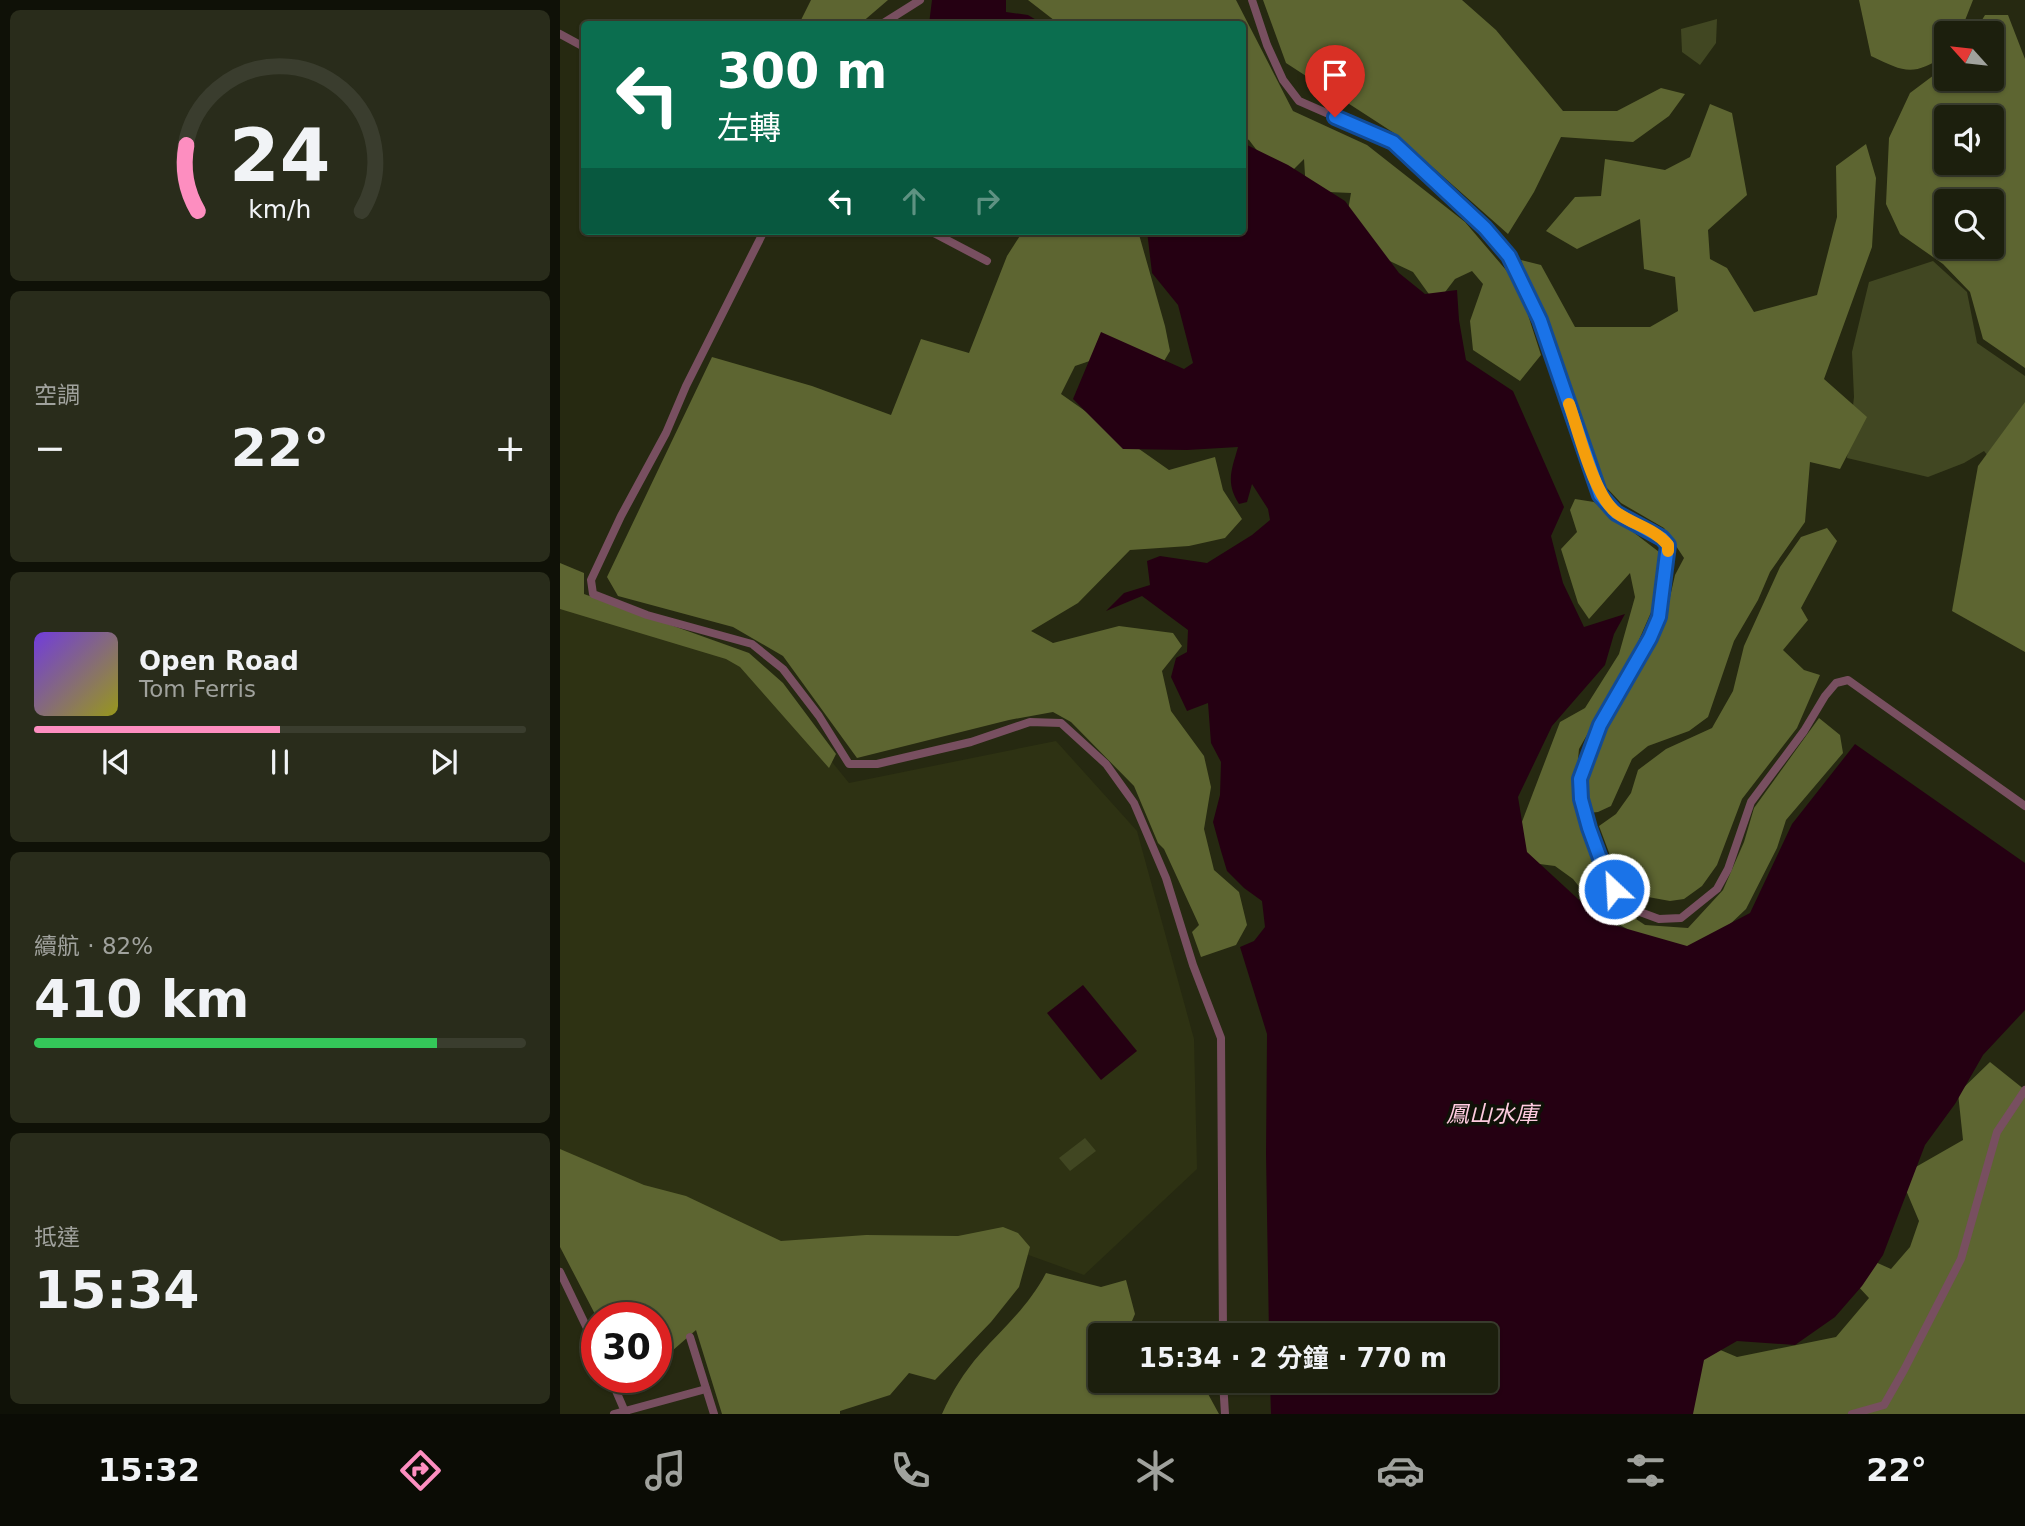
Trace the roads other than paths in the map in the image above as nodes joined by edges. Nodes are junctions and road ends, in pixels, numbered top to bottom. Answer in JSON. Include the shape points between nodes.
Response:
{"nodes":[{"id":1,"x":920,"y":0,"type":"edge"},
{"id":2,"x":1252,"y":0,"type":"edge"},
{"id":3,"x":888,"y":21,"type":"edge"},
{"id":4,"x":560,"y":34,"type":"edge"},
{"id":5,"x":581,"y":45,"type":"edge"},
{"id":6,"x":762,"y":235,"type":"edge"},
{"id":7,"x":938,"y":235,"type":"edge"},
{"id":8,"x":987,"y":261,"type":"dead end"},
{"id":9,"x":2025,"y":806,"type":"edge"},
{"id":10,"x":2025,"y":1090,"type":"edge"},
{"id":11,"x":560,"y":1272,"type":"edge"},
{"id":12,"x":581,"y":1316,"type":"edge"},
{"id":13,"x":1223,"y":1323,"type":"edge"},
{"id":14,"x":690,"y":1337,"type":"dead end"},
{"id":15,"x":706,"y":1389,"type":"junction"},
{"id":16,"x":617,"y":1393,"type":"edge"},
{"id":17,"x":1224,"y":1393,"type":"edge"},
{"id":18,"x":626,"y":1413,"type":"edge"},
{"id":19,"x":614,"y":1414,"type":"edge"},
{"id":20,"x":714,"y":1414,"type":"edge"},
{"id":21,"x":1225,"y":1414,"type":"edge"},
{"id":22,"x":1852,"y":1414,"type":"edge"}],
"edges":[{"from":1,"to":3,"type":"street"},
{"from":2,"to":9,"type":"street","via":[[1266,45],[1299,100],[1393,142],[1509,256],[1540,320],[1600,495],[1616,513],[1668,545],[1659,617],[1600,725],[1580,779],[1589,828],[1614,889],[1640,912],[1659,919],[1681,918],[1717,889],[1751,802],[1825,696],[1836,683],[1848,680]]},
{"from":4,"to":5,"type":"street"},
{"from":6,"to":13,"type":"street","via":[[596,569],[591,580],[593,594],[752,644],[783,669],[849,764],[877,764],[971,742],[1030,722],[1061,723],[1106,764],[1134,803],[1166,878],[1221,1038]]},
{"from":7,"to":8,"type":"street"},
{"from":10,"to":22,"type":"street","via":[[1997,1132],[1961,1259],[1904,1370],[1884,1405]]},
{"from":11,"to":12,"type":"street"},
{"from":14,"to":15,"type":"street"},
{"from":15,"to":18,"type":"street"},
{"from":15,"to":20,"type":"street"},
{"from":16,"to":18,"type":"street"},
{"from":17,"to":21,"type":"street"},
{"from":18,"to":19,"type":"street"}]}
